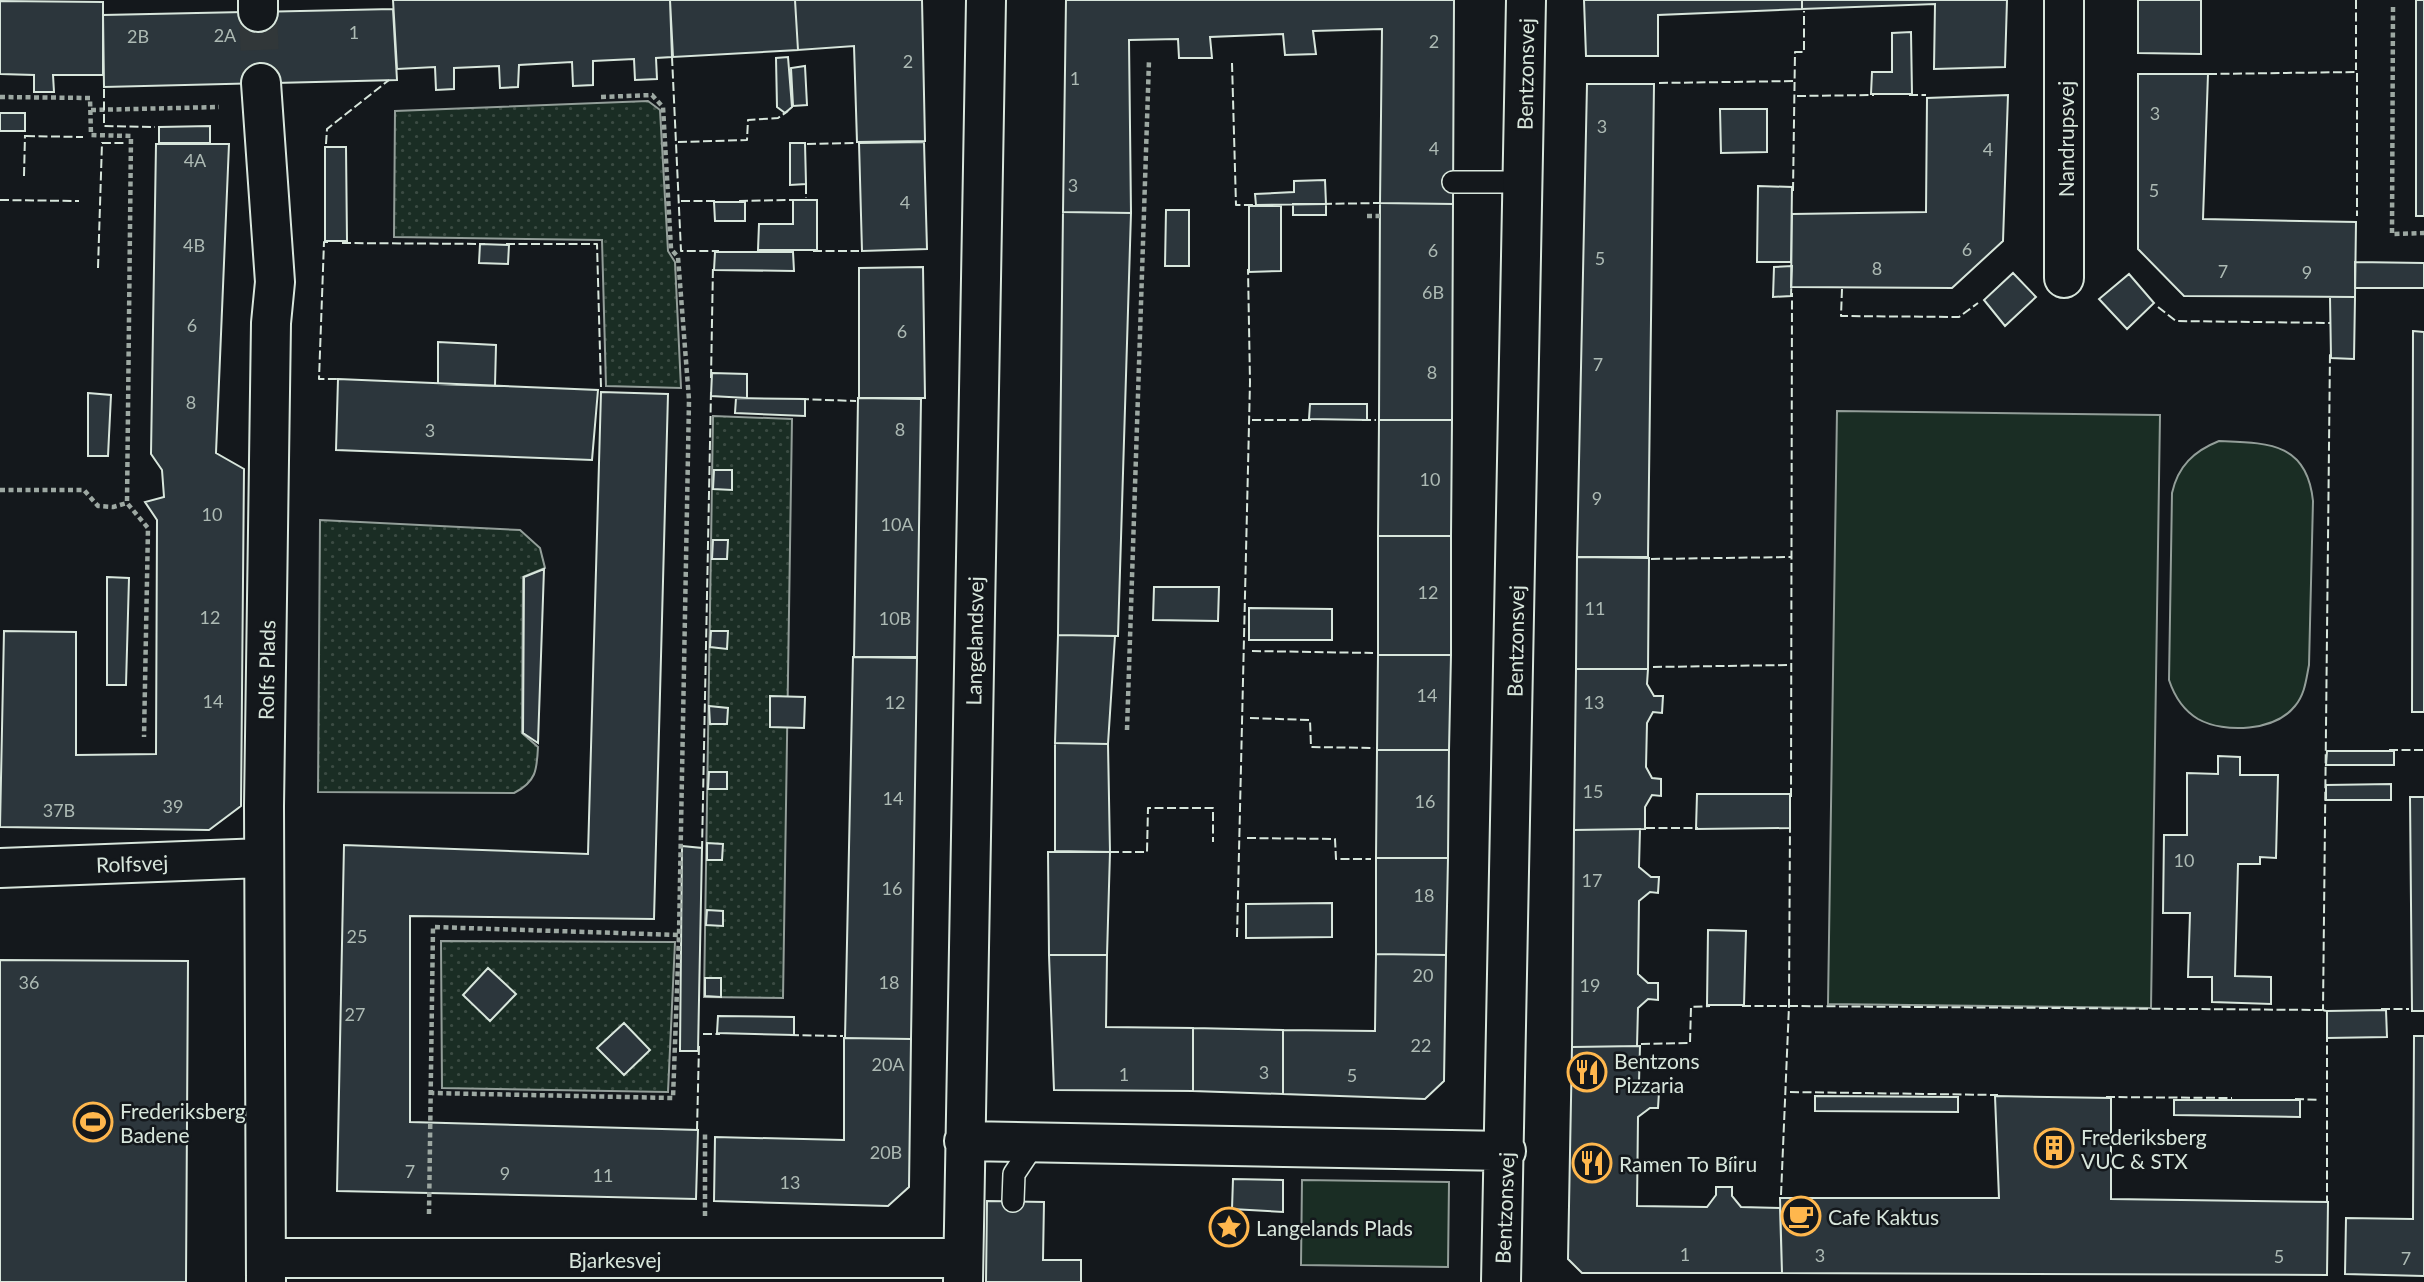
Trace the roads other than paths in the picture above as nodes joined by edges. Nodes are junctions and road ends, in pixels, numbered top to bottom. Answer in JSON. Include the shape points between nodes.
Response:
{"nodes":[{"id":1,"x":986,"y":0,"type":"edge"},
{"id":2,"x":1526,"y":0,"type":"edge"},
{"id":3,"x":2064,"y":0,"type":"edge"},
{"id":4,"x":262,"y":93,"type":"tunnel mouth"},
{"id":5,"x":1453,"y":182,"type":"dead end"},
{"id":6,"x":1523,"y":182,"type":"junction"},
{"id":7,"x":2064,"y":278,"type":"dead end"},
{"id":8,"x":264,"y":858,"type":"junction"},
{"id":9,"x":0,"y":868,"type":"edge"},
{"id":10,"x":964,"y":1141,"type":"junction"},
{"id":11,"x":1036,"y":1141,"type":"junction"},
{"id":12,"x":1506,"y":1151,"type":"junction"},
{"id":13,"x":1013,"y":1201,"type":"dead end"},
{"id":14,"x":266,"y":1270,"type":"edge"},
{"id":15,"x":454,"y":1270,"type":"edge"},
{"id":16,"x":963,"y":1270,"type":"edge"},
{"id":17,"x":1501,"y":1282,"type":"edge"}],
"edges":[{"from":1,"to":10,"type":"street","name":"Langelandsvej"},
{"from":2,"to":6,"type":"street","name":"Bentzonsvej"},
{"from":3,"to":7,"type":"street","name":"Nandrupsvej"},
{"from":4,"to":8,"type":"street","name":"Rolfs Plads","via":[[275,282]]},
{"from":5,"to":6,"type":"lane"},
{"from":6,"to":12,"type":"street","name":"Bentzonsvej"},
{"from":8,"to":9,"type":"street","name":"Rolfsvej"},
{"from":8,"to":14,"type":"street","name":"Rolfs Plads"},
{"from":10,"to":11,"type":"street"},
{"from":10,"to":16,"type":"street","name":"Langelandsvej"},
{"from":11,"to":12,"type":"street"},
{"from":11,"to":13,"type":"lane","via":[[1014,1174]]},
{"from":12,"to":17,"type":"street","name":"Bentzonsvej"},
{"from":14,"to":15,"type":"street","name":"Bjarkesvej"},
{"from":15,"to":16,"type":"street","name":"Bjarkesvej","via":[[704,1259]]}]}
